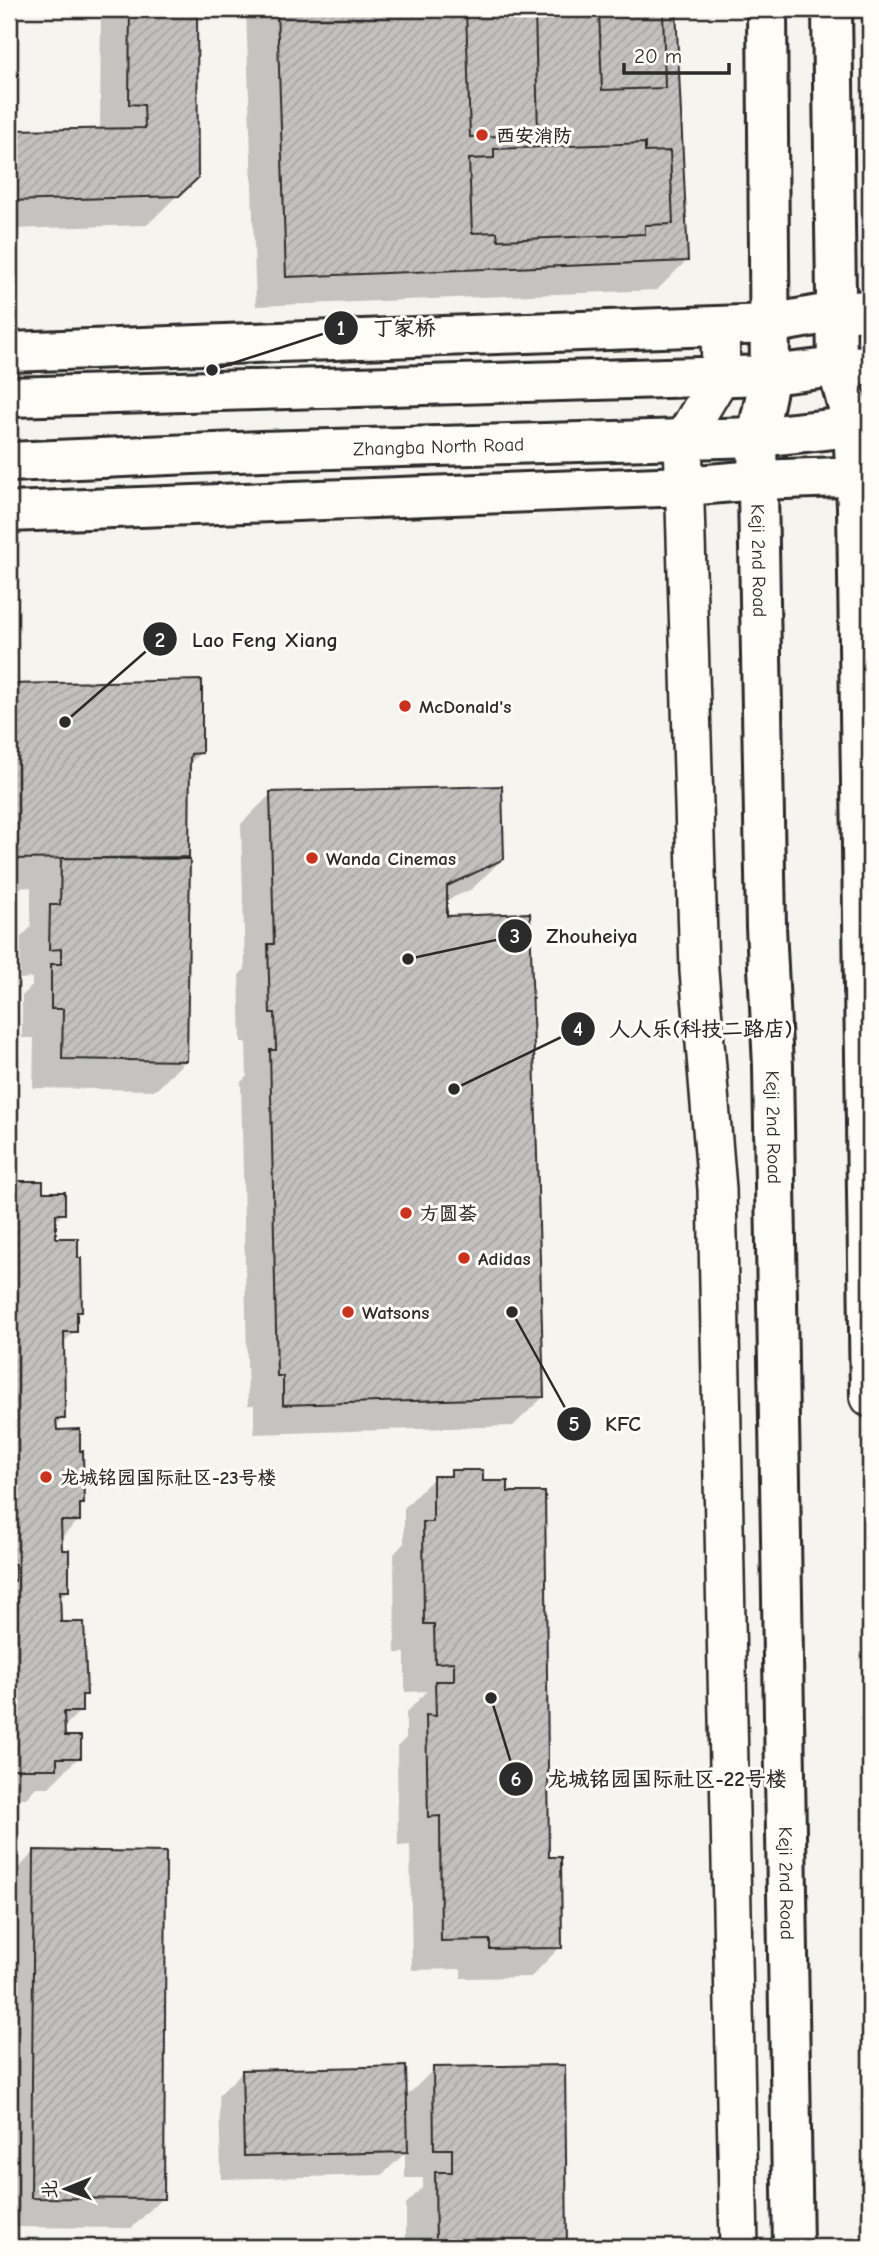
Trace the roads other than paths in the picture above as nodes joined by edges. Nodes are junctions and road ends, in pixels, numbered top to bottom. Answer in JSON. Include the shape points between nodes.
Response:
{"nodes":[{"id":1,"x":767,"y":9,"type":"edge"},
{"id":2,"x":832,"y":9,"type":"edge"},
{"id":3,"x":853,"y":311,"type":"edge"},
{"id":4,"x":770,"y":324,"type":"junction"},
{"id":5,"x":720,"y":326,"type":"junction"},
{"id":6,"x":9,"y":352,"type":"edge"},
{"id":7,"x":853,"y":366,"type":"edge"},
{"id":8,"x":770,"y":375,"type":"junction"},
{"id":9,"x":721,"y":376,"type":"junction"},
{"id":10,"x":9,"y":397,"type":"edge"},
{"id":11,"x":862,"y":426,"type":"edge"},
{"id":12,"x":757,"y":437,"type":"junction"},
{"id":13,"x":683,"y":439,"type":"junction"},
{"id":14,"x":9,"y":463,"type":"edge"},
{"id":15,"x":863,"y":476,"type":"edge"},
{"id":16,"x":757,"y":480,"type":"junction"},
{"id":17,"x":685,"y":486,"type":"junction"},
{"id":18,"x":9,"y":512,"type":"edge"},
{"id":19,"x":870,"y":1397,"type":"edge"},
{"id":20,"x":739,"y":2247,"type":"edge"},
{"id":21,"x":793,"y":2247,"type":"edge"}],
"edges":[{"from":1,"to":4,"type":"main road","name":"Keji 2nd Road"},
{"from":2,"to":3,"type":"main road"},
{"from":3,"to":4,"type":"main road"},
{"from":3,"to":7,"type":"main road"},
{"from":4,"to":5,"type":"main road"},
{"from":4,"to":8,"type":"main road","name":"Keji 2nd Road"},
{"from":5,"to":6,"type":"main road"},
{"from":5,"to":9,"type":"street"},
{"from":7,"to":8,"type":"main road"},
{"from":7,"to":11,"type":"main road"},
{"from":8,"to":9,"type":"main road"},
{"from":8,"to":12,"type":"main road","name":"Keji 2nd Road"},
{"from":9,"to":10,"type":"main road"},
{"from":9,"to":13,"type":"street"},
{"from":11,"to":12,"type":"main road","name":"Zhangba North Road"},
{"from":11,"to":15,"type":"main road"},
{"from":12,"to":13,"type":"main road","name":"Zhangba North Road"},
{"from":12,"to":16,"type":"main road","name":"Keji 2nd Road"},
{"from":13,"to":14,"type":"main road","name":"Zhangba North Road"},
{"from":13,"to":17,"type":"street"},
{"from":15,"to":16,"type":"main road"},
{"from":15,"to":19,"type":"main road"},
{"from":16,"to":17,"type":"main road"},
{"from":16,"to":21,"type":"main road","name":"Keji 2nd Road","via":[[773,1066]]},
{"from":17,"to":18,"type":"main road"},
{"from":17,"to":20,"type":"street","via":[[698,971],[717,1189]]}]}
